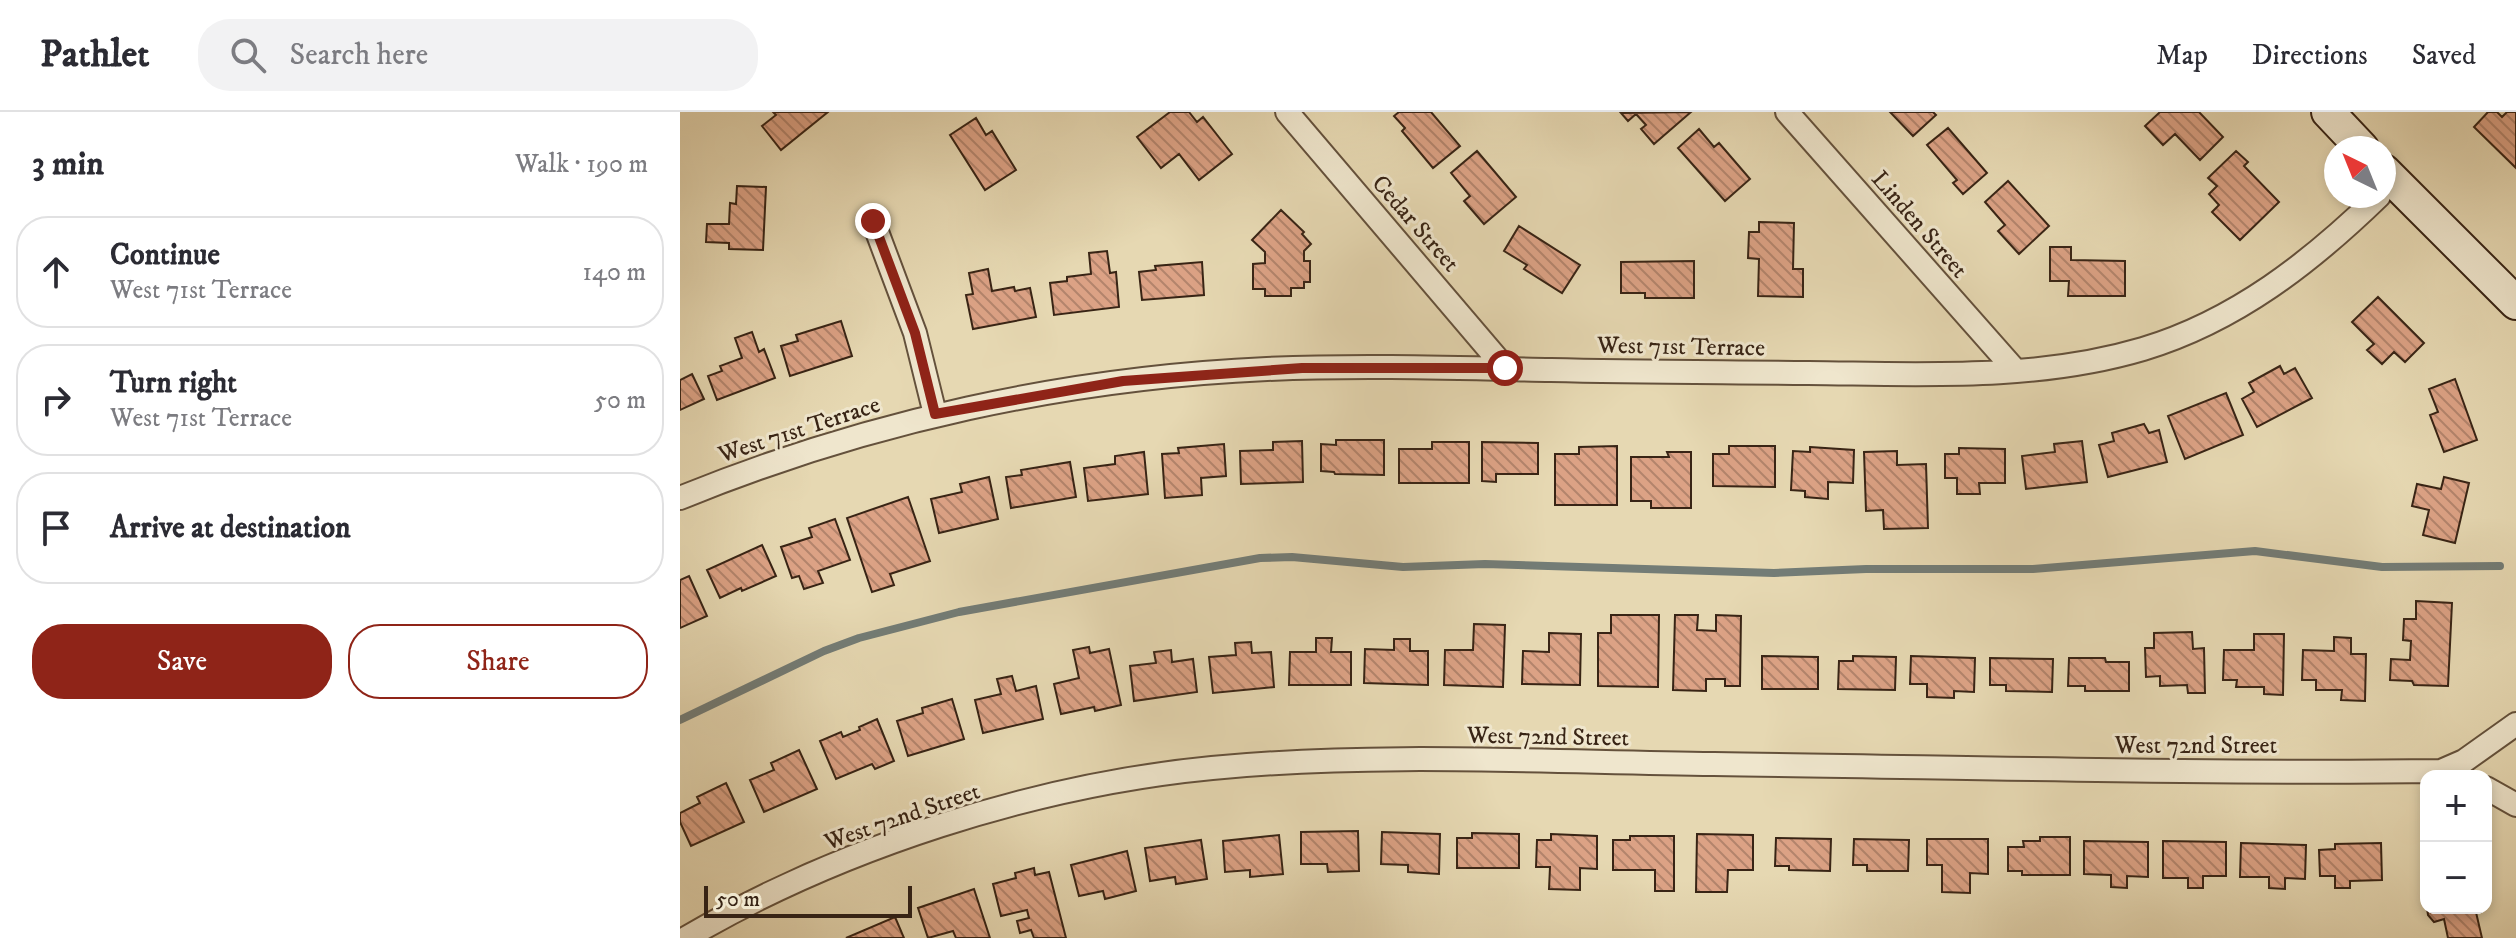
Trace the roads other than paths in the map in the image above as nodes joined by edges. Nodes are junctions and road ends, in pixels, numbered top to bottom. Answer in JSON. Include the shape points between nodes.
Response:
{"nodes":[{"id":1,"x":1287,"y":112,"type":"edge"},
{"id":2,"x":1787,"y":112,"type":"edge"},
{"id":3,"x":2328,"y":112,"type":"edge"},
{"id":4,"x":2351,"y":136,"type":"edge"},
{"id":5,"x":2396,"y":195,"type":"edge"},
{"id":6,"x":2362,"y":208,"type":"edge"},
{"id":7,"x":873,"y":221,"type":"dead end"},
{"id":8,"x":2516,"y":303,"type":"edge"},
{"id":9,"x":1505,"y":368,"type":"junction"},
{"id":10,"x":2015,"y":370,"type":"junction"},
{"id":11,"x":935,"y":414,"type":"junction"},
{"id":12,"x":680,"y":498,"type":"edge"},
{"id":13,"x":2516,"y":724,"type":"edge"},
{"id":14,"x":2454,"y":770,"type":"edge"},
{"id":15,"x":2420,"y":774,"type":"edge"},
{"id":16,"x":2492,"y":791,"type":"edge"},
{"id":17,"x":2516,"y":805,"type":"edge"},
{"id":18,"x":686,"y":938,"type":"edge"}],
"edges":[{"from":1,"to":9,"type":"street","name":"Cedar Street"},
{"from":2,"to":10,"type":"street","name":"Linden Street"},
{"from":3,"to":4,"type":"main road"},
{"from":5,"to":8,"type":"main road"},
{"from":6,"to":10,"type":"street","name":"West 71st Terrace","via":[[2309,260],[2201,326],[2142,350],[2041,370]]},
{"from":7,"to":11,"type":"street","via":[[915,333]]},
{"from":9,"to":10,"type":"street","name":"West 71st Terrace","via":[[1962,375]]},
{"from":9,"to":11,"type":"street","name":"West 71st Terrace","via":[[1275,369],[1138,379]]},
{"from":11,"to":12,"type":"street","name":"West 71st Terrace","via":[[800,454]]},
{"from":13,"to":14,"type":"street","name":"West 72nd Street"},
{"from":15,"to":18,"type":"street","name":"West 72nd Street","via":[[1370,760],[1212,768],[1060,793],[913,834],[792,883]]},
{"from":16,"to":17,"type":"street"}]}
